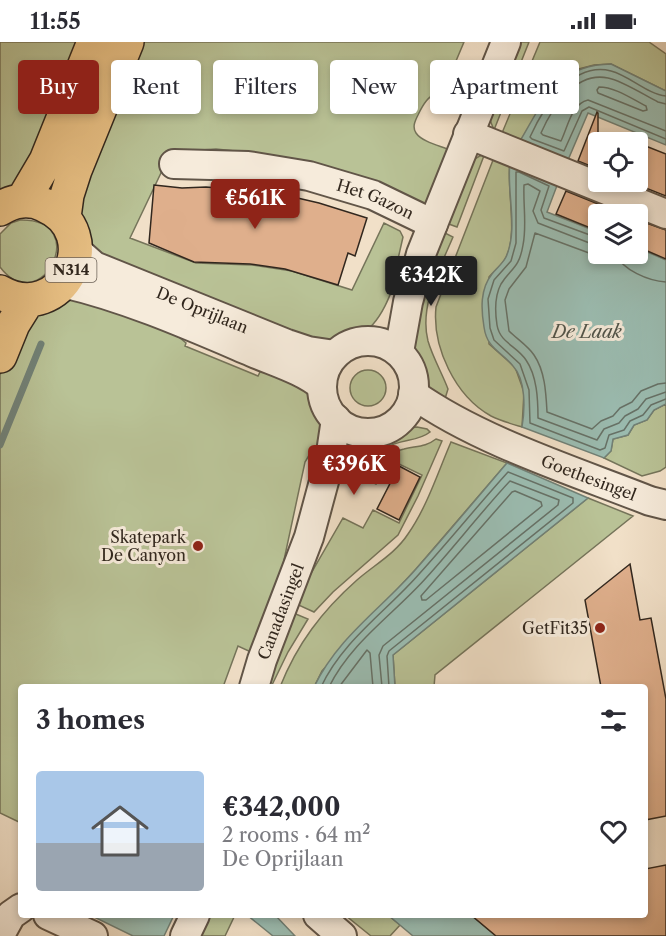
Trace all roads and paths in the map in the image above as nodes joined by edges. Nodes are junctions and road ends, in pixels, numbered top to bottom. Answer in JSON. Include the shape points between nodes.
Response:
{"nodes":[{"id":1,"x":93,"y":42,"type":"edge"},
{"id":2,"x":127,"y":42,"type":"edge"},
{"id":3,"x":506,"y":42,"type":"edge"},
{"id":4,"x":468,"y":134,"type":"junction"},
{"id":5,"x":174,"y":164,"type":"dead end"},
{"id":6,"x":11,"y":205,"type":"edge"},
{"id":7,"x":666,"y":214,"type":"edge"},
{"id":8,"x":64,"y":217,"type":"junction"},
{"id":9,"x":433,"y":224,"type":"junction"},
{"id":10,"x":76,"y":250,"type":"junction"},
{"id":11,"x":421,"y":254,"type":"junction"},
{"id":12,"x":63,"y":284,"type":"junction"},
{"id":13,"x":14,"y":296,"type":"edge"},
{"id":14,"x":369,"y":340,"type":"junction"},
{"id":15,"x":399,"y":352,"type":"junction"},
{"id":16,"x":335,"y":355,"type":"junction"},
{"id":17,"x":0,"y":356,"type":"edge"},
{"id":18,"x":322,"y":386,"type":"junction"},
{"id":19,"x":407,"y":406,"type":"junction"},
{"id":20,"x":336,"y":419,"type":"junction"},
{"id":21,"x":367,"y":433,"type":"junction"},
{"id":22,"x":666,"y":505,"type":"edge"},
{"id":23,"x":309,"y":537,"type":"junction"},
{"id":24,"x":255,"y":684,"type":"edge"},
{"id":25,"x":18,"y":910,"type":"edge"},
{"id":26,"x":54,"y":918,"type":"edge"},
{"id":27,"x":194,"y":918,"type":"edge"},
{"id":28,"x":321,"y":918,"type":"edge"},
{"id":29,"x":0,"y":935,"type":"edge"},
{"id":30,"x":93,"y":936,"type":"edge"},
{"id":31,"x":185,"y":936,"type":"edge"},
{"id":32,"x":342,"y":936,"type":"edge"}],
"edges":[{"from":1,"to":6,"type":"main road","via":[[46,160]]},
{"from":2,"to":8,"type":"main road","via":[[75,170]]},
{"from":3,"to":4,"type":"street"},
{"from":4,"to":7,"type":"street"},
{"from":4,"to":9,"type":"street"},
{"from":5,"to":9,"type":"street","name":"Het Gazon","via":[[248,166],[309,176],[373,195]]},
{"from":6,"to":8,"type":"main road","via":[[37,201]]},
{"from":8,"to":10,"type":"main road","number":"N314"},
{"from":9,"to":11,"type":"street"},
{"from":10,"to":12,"type":"main road","number":"N314"},
{"from":10,"to":16,"type":"street","name":"De Oprijlaan","via":[[109,273],[287,344]]},
{"from":11,"to":14,"type":"street","via":[[384,321]]},
{"from":11,"to":15,"type":"street"},
{"from":12,"to":13,"type":"main road","number":"N314","via":[[47,295]]},
{"from":12,"to":18,"type":"street","name":"De Oprijlaan","via":[[114,296],[275,361]]},
{"from":13,"to":17,"type":"main road","number":"N314","via":[[13,324]]},
{"from":14,"to":15,"type":"street"},
{"from":14,"to":16,"type":"street","via":[[345,346]]},
{"from":15,"to":19,"type":"street","via":[[413,377]]},
{"from":16,"to":18,"type":"street","via":[[326,368]]},
{"from":18,"to":20,"type":"street","via":[[327,407]]},
{"from":19,"to":21,"type":"street","via":[[393,425]]},
{"from":19,"to":22,"type":"street","name":"Goethesingel","via":[[439,424],[512,446]]},
{"from":20,"to":21,"type":"street"},
{"from":20,"to":23,"type":"street","name":"Canadasingel","via":[[330,459]]},
{"from":21,"to":23,"type":"street","name":"Canadasingel","via":[[343,466]]},
{"from":23,"to":24,"type":"street","name":"Canadasingel"},
{"from":25,"to":29,"type":"street"},
{"from":26,"to":30,"type":"street"},
{"from":27,"to":31,"type":"street"},
{"from":28,"to":32,"type":"street"}]}
